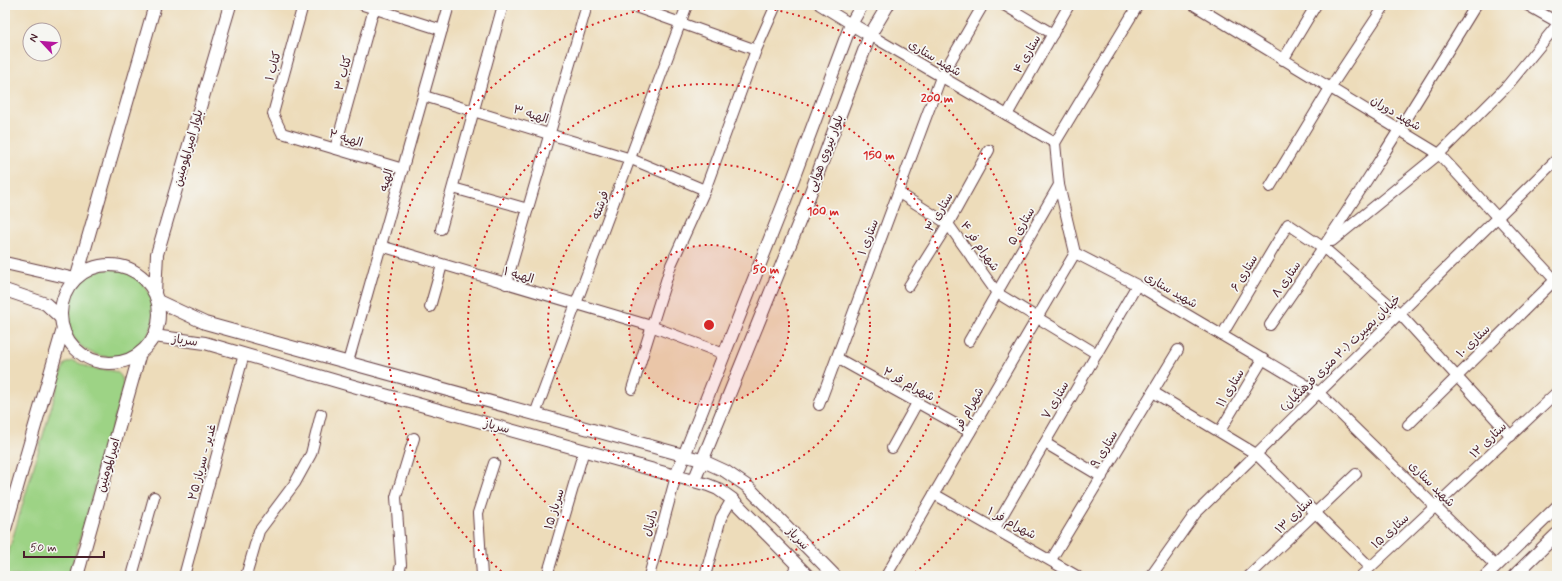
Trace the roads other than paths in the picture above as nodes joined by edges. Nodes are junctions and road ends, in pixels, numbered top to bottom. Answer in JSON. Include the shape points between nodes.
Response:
{"nodes":[{"id":1,"x":155,"y":5,"type":"edge"},
{"id":2,"x":230,"y":5,"type":"edge"},
{"id":3,"x":303,"y":5,"type":"edge"},
{"id":4,"x":363,"y":5,"type":"edge"},
{"id":5,"x":449,"y":5,"type":"edge"},
{"id":6,"x":503,"y":5,"type":"edge"},
{"id":7,"x":587,"y":5,"type":"edge"},
{"id":8,"x":630,"y":5,"type":"edge"},
{"id":9,"x":687,"y":5,"type":"edge"},
{"id":10,"x":776,"y":5,"type":"edge"},
{"id":11,"x":820,"y":5,"type":"edge"},
{"id":12,"x":862,"y":5,"type":"edge"},
{"id":13,"x":888,"y":5,"type":"edge"},
{"id":14,"x":983,"y":5,"type":"edge"},
{"id":15,"x":1004,"y":5,"type":"edge"},
{"id":16,"x":1069,"y":5,"type":"edge"},
{"id":17,"x":1138,"y":5,"type":"edge"},
{"id":18,"x":1194,"y":5,"type":"edge"},
{"id":19,"x":1316,"y":5,"type":"edge"},
{"id":20,"x":1385,"y":5,"type":"edge"},
{"id":21,"x":1476,"y":5,"type":"edge"},
{"id":22,"x":1527,"y":5,"type":"edge"},
{"id":23,"x":375,"y":7,"type":"edge"},
{"id":24,"x":681,"y":23,"type":"junction"},
{"id":25,"x":1557,"y":23,"type":"edge"},
{"id":26,"x":851,"y":24,"type":"junction"},
{"id":27,"x":442,"y":30,"type":"junction"},
{"id":28,"x":1053,"y":34,"type":"junction"},
{"id":29,"x":870,"y":35,"type":"junction"},
{"id":30,"x":756,"y":50,"type":"junction"},
{"id":31,"x":1283,"y":60,"type":"junction"},
{"id":32,"x":941,"y":77,"type":"junction"},
{"id":33,"x":1330,"y":88,"type":"junction"},
{"id":34,"x":424,"y":96,"type":"junction"},
{"id":35,"x":474,"y":111,"type":"junction"},
{"id":36,"x":1007,"y":115,"type":"junction"},
{"id":37,"x":1400,"y":130,"type":"junction"},
{"id":38,"x":282,"y":133,"type":"joint"},
{"id":39,"x":550,"y":134,"type":"junction"},
{"id":40,"x":1055,"y":143,"type":"junction"},
{"id":41,"x":336,"y":149,"type":"junction"},
{"id":42,"x":989,"y":150,"type":"dead end"},
{"id":43,"x":1439,"y":154,"type":"junction"},
{"id":44,"x":1557,"y":158,"type":"edge"},
{"id":45,"x":631,"y":159,"type":"junction"},
{"id":46,"x":403,"y":169,"type":"junction"},
{"id":47,"x":1059,"y":185,"type":"junction"},
{"id":48,"x":1270,"y":187,"type":"dead end"},
{"id":49,"x":453,"y":188,"type":"junction"},
{"id":50,"x":705,"y":190,"type":"junction"},
{"id":51,"x":899,"y":193,"type":"junction"},
{"id":52,"x":784,"y":203,"type":"junction"},
{"id":53,"x":528,"y":209,"type":"junction"},
{"id":54,"x":804,"y":210,"type":"junction"},
{"id":55,"x":1497,"y":218,"type":"junction"},
{"id":56,"x":948,"y":224,"type":"junction"},
{"id":57,"x":441,"y":229,"type":"dead end"},
{"id":58,"x":381,"y":246,"type":"junction"},
{"id":59,"x":1324,"y":248,"type":"junction"},
{"id":60,"x":1075,"y":253,"type":"junction"},
{"id":61,"x":5,"y":263,"type":"edge"},
{"id":62,"x":442,"y":265,"type":"junction"},
{"id":63,"x":76,"y":278,"type":"junction"},
{"id":64,"x":1556,"y":279,"type":"edge"},
{"id":65,"x":506,"y":284,"type":"junction"},
{"id":66,"x":1137,"y":285,"type":"junction"},
{"id":67,"x":909,"y":286,"type":"dead end"},
{"id":68,"x":5,"y":290,"type":"edge"},
{"id":69,"x":998,"y":293,"type":"junction"},
{"id":70,"x":156,"y":297,"type":"junction"},
{"id":71,"x":577,"y":305,"type":"junction"},
{"id":72,"x":430,"y":307,"type":"dead end"},
{"id":73,"x":1399,"y":313,"type":"junction"},
{"id":74,"x":1037,"y":318,"type":"junction"},
{"id":75,"x":62,"y":323,"type":"junction"},
{"id":76,"x":1270,"y":325,"type":"dead end"},
{"id":77,"x":651,"y":326,"type":"junction"},
{"id":78,"x":1222,"y":335,"type":"junction"},
{"id":79,"x":154,"y":336,"type":"junction"},
{"id":80,"x":969,"y":341,"type":"dead end"},
{"id":81,"x":1178,"y":350,"type":"dead end"},
{"id":82,"x":140,"y":354,"type":"junction"},
{"id":83,"x":244,"y":354,"type":"junction"},
{"id":84,"x":724,"y":354,"type":"junction"},
{"id":85,"x":1097,"y":354,"type":"junction"},
{"id":86,"x":837,"y":358,"type":"junction"},
{"id":87,"x":1263,"y":359,"type":"junction"},
{"id":88,"x":348,"y":362,"type":"junction"},
{"id":89,"x":1456,"y":376,"type":"junction"},
{"id":90,"x":342,"y":383,"type":"junction"},
{"id":91,"x":632,"y":389,"type":"dead end"},
{"id":92,"x":1153,"y":392,"type":"junction"},
{"id":93,"x":1318,"y":392,"type":"junction"},
{"id":94,"x":1557,"y":392,"type":"edge"},
{"id":95,"x":918,"y":403,"type":"junction"},
{"id":96,"x":819,"y":405,"type":"dead end"},
{"id":97,"x":321,"y":414,"type":"dead end"},
{"id":98,"x":535,"y":414,"type":"junction"},
{"id":99,"x":1408,"y":425,"type":"dead end"},
{"id":100,"x":1220,"y":431,"type":"junction"},
{"id":101,"x":970,"y":432,"type":"junction"},
{"id":102,"x":1511,"y":436,"type":"junction"},
{"id":103,"x":414,"y":438,"type":"dead end"},
{"id":104,"x":1045,"y":443,"type":"junction"},
{"id":105,"x":892,"y":448,"type":"dead end"},
{"id":106,"x":584,"y":450,"type":"junction"},
{"id":107,"x":1256,"y":454,"type":"junction"},
{"id":108,"x":684,"y":455,"type":"junction"},
{"id":109,"x":701,"y":460,"type":"junction"},
{"id":110,"x":494,"y":463,"type":"dead end"},
{"id":111,"x":1356,"y":474,"type":"dead end"},
{"id":112,"x":676,"y":476,"type":"junction"},
{"id":113,"x":1102,"y":477,"type":"junction"},
{"id":114,"x":694,"y":481,"type":"junction"},
{"id":115,"x":934,"y":494,"type":"junction"},
{"id":116,"x":154,"y":497,"type":"dead end"},
{"id":117,"x":732,"y":499,"type":"junction"},
{"id":118,"x":1437,"y":506,"type":"junction"},
{"id":119,"x":1557,"y":507,"type":"edge"},
{"id":120,"x":1315,"y":512,"type":"junction"},
{"id":121,"x":995,"y":528,"type":"junction"},
{"id":122,"x":5,"y":529,"type":"edge"},
{"id":123,"x":1557,"y":534,"type":"edge"},
{"id":124,"x":1051,"y":560,"type":"junction"},
{"id":125,"x":797,"y":565,"type":"junction"},
{"id":126,"x":1496,"y":566,"type":"junction"},
{"id":127,"x":1370,"y":567,"type":"junction"},
{"id":128,"x":77,"y":576,"type":"edge"},
{"id":129,"x":132,"y":576,"type":"edge"},
{"id":130,"x":184,"y":576,"type":"edge"},
{"id":131,"x":246,"y":576,"type":"edge"},
{"id":132,"x":398,"y":576,"type":"edge"},
{"id":133,"x":482,"y":576,"type":"edge"},
{"id":134,"x":547,"y":576,"type":"edge"},
{"id":135,"x":649,"y":576,"type":"edge"},
{"id":136,"x":705,"y":576,"type":"edge"},
{"id":137,"x":791,"y":576,"type":"edge"},
{"id":138,"x":808,"y":576,"type":"edge"},
{"id":139,"x":835,"y":576,"type":"edge"},
{"id":140,"x":886,"y":576,"type":"edge"},
{"id":141,"x":1077,"y":576,"type":"edge"},
{"id":142,"x":1152,"y":576,"type":"edge"},
{"id":143,"x":1249,"y":576,"type":"edge"},
{"id":144,"x":1361,"y":576,"type":"edge"},
{"id":145,"x":1486,"y":576,"type":"edge"},
{"id":146,"x":1514,"y":576,"type":"edge"}],
"edges":[{"from":1,"to":63,"type":"street"},
{"from":2,"to":70,"type":"street","name":"بلوار امیرالمومنین","via":[[157,254]]},
{"from":3,"to":38,"type":"street","name":"کتاب ۱","via":[[273,114]]},
{"from":4,"to":23,"type":"street"},
{"from":5,"to":27,"type":"street","name":"الهیه"},
{"from":6,"to":35,"type":"street"},
{"from":7,"to":39,"type":"street"},
{"from":8,"to":24,"type":"street"},
{"from":9,"to":24,"type":"street","name":"فرشته"},
{"from":10,"to":30,"type":"street"},
{"from":11,"to":26,"type":"street"},
{"from":12,"to":26,"type":"street","name":"بلوار نیروی هوایی"},
{"from":13,"to":29,"type":"street","name":"بلوار نیروی هوایی"},
{"from":14,"to":32,"type":"street","name":"ستاری ۱"},
{"from":15,"to":28,"type":"street"},
{"from":16,"to":28,"type":"street","name":"ستاری ۴"},
{"from":17,"to":40,"type":"street"},
{"from":18,"to":31,"type":"street","name":"شهید دوران"},
{"from":19,"to":31,"type":"street"},
{"from":20,"to":33,"type":"street"},
{"from":21,"to":37,"type":"street"},
{"from":22,"to":25,"type":"street"},
{"from":23,"to":27,"type":"street"},
{"from":23,"to":41,"type":"street","name":"کتاب ۳"},
{"from":24,"to":30,"type":"street"},
{"from":24,"to":45,"type":"street","name":"فرشته"},
{"from":25,"to":43,"type":"street","via":[[1507,86]]},
{"from":26,"to":29,"type":"street"},
{"from":26,"to":52,"type":"street","name":"بلوار نیروی هوایی"},
{"from":27,"to":34,"type":"street","name":"الهیه"},
{"from":28,"to":36,"type":"street","name":"ستاری ۴"},
{"from":29,"to":32,"type":"street","name":"شهید ستاری"},
{"from":29,"to":54,"type":"street","name":"بلوار نیروی هوایی"},
{"from":30,"to":50,"type":"street"},
{"from":31,"to":33,"type":"street","name":"شهید دوران"},
{"from":32,"to":36,"type":"street","name":"شهید ستاری"},
{"from":32,"to":51,"type":"street","name":"ستاری ۱"},
{"from":33,"to":37,"type":"street","name":"شهید دوران"},
{"from":33,"to":48,"type":"street"},
{"from":34,"to":35,"type":"street","name":"الهیه ۳"},
{"from":34,"to":46,"type":"street","name":"الهیه"},
{"from":35,"to":39,"type":"street","name":"الهیه ۳"},
{"from":35,"to":49,"type":"street"},
{"from":36,"to":40,"type":"street","name":"شهید ستاری"},
{"from":37,"to":43,"type":"street","name":"شهید دوران"},
{"from":37,"to":59,"type":"street"},
{"from":38,"to":41,"type":"street","name":"الهیه ۲"},
{"from":39,"to":45,"type":"street","name":"الهیه ۳"},
{"from":39,"to":53,"type":"street"},
{"from":40,"to":47,"type":"street"},
{"from":41,"to":46,"type":"street","name":"الهیه ۲"},
{"from":42,"to":56,"type":"street","name":"ستاری ۳"},
{"from":43,"to":55,"type":"street","name":"شهید دوران"},
{"from":43,"to":59,"type":"street"},
{"from":44,"to":55,"type":"street","name":"خیابان بصیرت (۲۰ متری فرهنگیان)"},
{"from":45,"to":50,"type":"street","name":"الهیه ۳"},
{"from":45,"to":71,"type":"street","name":"فرشته"},
{"from":46,"to":58,"type":"street","name":"الهیه"},
{"from":47,"to":60,"type":"street"},
{"from":47,"to":69,"type":"street","name":"ستاری ۵"},
{"from":49,"to":53,"type":"street"},
{"from":49,"to":57,"type":"street"},
{"from":50,"to":77,"type":"street","via":[[672,265]]},
{"from":51,"to":56,"type":"street","name":"شهرام فر ۴"},
{"from":51,"to":86,"type":"street","name":"ستاری ۱"},
{"from":52,"to":54,"type":"street"},
{"from":52,"to":84,"type":"street","name":"بلوار نیروی هوایی"},
{"from":53,"to":65,"type":"street"},
{"from":54,"to":109,"type":"street","name":"بلوار نیروی هوایی"},
{"from":55,"to":64,"type":"street","name":"شهید دوران"},
{"from":55,"to":73,"type":"street","name":"خیابان بصیرت (۲۰ متری فرهنگیان)"},
{"from":56,"to":67,"type":"street","name":"ستاری ۳"},
{"from":56,"to":69,"type":"street","name":"شهرام فر ۴"},
{"from":58,"to":62,"type":"street","name":"الهیه ۱"},
{"from":58,"to":88,"type":"street","name":"الهیه"},
{"from":59,"to":73,"type":"street"},
{"from":59,"to":76,"type":"street","name":"ستاری ۸"},
{"from":59,"to":78,"type":"street","name":"ستاری ۶","via":[[1288,224]]},
{"from":60,"to":66,"type":"street","name":"شهید ستاری"},
{"from":60,"to":74,"type":"street","name":"شهرام فر"},
{"from":61,"to":63,"type":"street"},
{"from":62,"to":65,"type":"street","name":"الهیه ۱"},
{"from":62,"to":72,"type":"street"},
{"from":63,"to":70,"type":"street","via":[[90,268],[105,264],[120,265],[135,270],[146,280]]},
{"from":63,"to":75,"type":"street","via":[[63,296]]},
{"from":64,"to":89,"type":"street","name":"ستاری ۱۰"},
{"from":65,"to":71,"type":"street","name":"الهیه ۱"},
{"from":66,"to":78,"type":"street","name":"شهید ستاری"},
{"from":66,"to":85,"type":"street","name":"ستاری ۷"},
{"from":68,"to":75,"type":"street","via":[[46,304]]},
{"from":69,"to":74,"type":"street","name":"شهرام فر ۴"},
{"from":69,"to":80,"type":"street","name":"ستاری ۵"},
{"from":70,"to":79,"type":"street","via":[[158,324]]},
{"from":70,"to":88,"type":"street","name":"سرباز","via":[[205,323]]},
{"from":71,"to":77,"type":"street","name":"الهیه ۱"},
{"from":71,"to":98,"type":"street","name":"فرشته"},
{"from":73,"to":89,"type":"street"},
{"from":73,"to":93,"type":"street","name":"خیابان بصیرت (۲۰ متری فرهنگیان)"},
{"from":74,"to":85,"type":"street","name":"شهرام فر ۴"},
{"from":74,"to":101,"type":"street","name":"شهرام فر"},
{"from":75,"to":82,"type":"street","via":[[70,344],[82,355],[96,362],[111,364],[126,361]]},
{"from":75,"to":122,"type":"street"},
{"from":77,"to":84,"type":"street","name":"الهیه ۱"},
{"from":77,"to":91,"type":"street"},
{"from":78,"to":87,"type":"street","name":"شهید ستاری"},
{"from":79,"to":82,"type":"street"},
{"from":79,"to":83,"type":"street","name":"سرباز","via":[[205,343]]},
{"from":81,"to":92,"type":"street","name":"ستاری ۹"},
{"from":82,"to":128,"type":"street","name":"امیرالمومنین"},
{"from":83,"to":90,"type":"street","name":"سرباز"},
{"from":83,"to":130,"type":"street","name":"غدیر - سرباز ۲۵"},
{"from":84,"to":108,"type":"street","name":"بلوار نیروی هوایی"},
{"from":85,"to":104,"type":"street","name":"ستاری ۷"},
{"from":86,"to":95,"type":"street","name":"شهرام فر ۲"},
{"from":86,"to":96,"type":"street","name":"ستاری ۱"},
{"from":87,"to":93,"type":"street","name":"شهید ستاری"},
{"from":87,"to":100,"type":"street","name":"ستاری ۱۱"},
{"from":88,"to":90,"type":"street"},
{"from":88,"to":98,"type":"street","name":"سرباز"},
{"from":89,"to":99,"type":"street","name":"ستاری ۱۰"},
{"from":89,"to":102,"type":"street"},
{"from":90,"to":106,"type":"street","name":"سرباز"},
{"from":92,"to":100,"type":"street"},
{"from":92,"to":113,"type":"street","name":"ستاری ۹"},
{"from":93,"to":107,"type":"street","name":"خیابان بصیرت (۲۰ متری فرهنگیان)"},
{"from":93,"to":118,"type":"street","name":"شهید ستاری"},
{"from":94,"to":102,"type":"street","name":"ستاری ۱۲"},
{"from":95,"to":101,"type":"street","name":"شهرام فر ۲"},
{"from":95,"to":105,"type":"street"},
{"from":97,"to":131,"type":"street","via":[[308,460],[295,483],[259,531]]},
{"from":98,"to":108,"type":"street","name":"سرباز"},
{"from":100,"to":107,"type":"street"},
{"from":101,"to":115,"type":"street","name":"شهرام فر"},
{"from":102,"to":118,"type":"street","name":"ستاری ۱۲"},
{"from":103,"to":132,"type":"street","via":[[396,497],[401,565]]},
{"from":104,"to":113,"type":"street"},
{"from":104,"to":121,"type":"street","name":"ستاری ۷"},
{"from":106,"to":112,"type":"street","name":"سرباز"},
{"from":106,"to":134,"type":"street","name":"سرباز ۱۵"},
{"from":107,"to":120,"type":"street"},
{"from":107,"to":142,"type":"street","name":"خیابان بصیرت (۲۰ متری فرهنگیان)","via":[[1195,514]]},
{"from":108,"to":109,"type":"street","name":"سرباز"},
{"from":108,"to":112,"type":"street","name":"بلوار نیروی هوایی"},
{"from":109,"to":114,"type":"street","name":"بلوار نیروی هوایی"},
{"from":109,"to":139,"type":"street","name":"سرباز","via":[[726,471],[747,486]]},
{"from":110,"to":133,"type":"street","via":[[478,513]]},
{"from":111,"to":120,"type":"street","name":"ستاری ۱۳"},
{"from":112,"to":114,"type":"street","name":"سرباز"},
{"from":112,"to":135,"type":"street","name":"دانیال"},
{"from":113,"to":124,"type":"street","name":"ستاری ۹"},
{"from":114,"to":117,"type":"street","name":"سرباز","via":[[718,489]]},
{"from":115,"to":121,"type":"street","name":"شهرام فر ۱"},
{"from":115,"to":140,"type":"street","name":"شهرام فر"},
{"from":116,"to":129,"type":"street"},
{"from":117,"to":125,"type":"street","name":"سرباز"},
{"from":117,"to":136,"type":"street","via":[[721,518]]},
{"from":118,"to":126,"type":"street","name":"شهید ستاری"},
{"from":118,"to":127,"type":"street","name":"ستاری ۱۵"},
{"from":119,"to":126,"type":"street"},
{"from":120,"to":127,"type":"street"},
{"from":120,"to":143,"type":"street","name":"ستاری ۱۳"},
{"from":121,"to":124,"type":"street","name":"شهرام فر ۱"},
{"from":123,"to":146,"type":"street"},
{"from":124,"to":141,"type":"street","name":"شهرام فر ۱"},
{"from":125,"to":137,"type":"street"},
{"from":125,"to":138,"type":"street","name":"سرباز"},
{"from":126,"to":145,"type":"street"},
{"from":127,"to":144,"type":"street","name":"ستاری ۱۵"}]}
